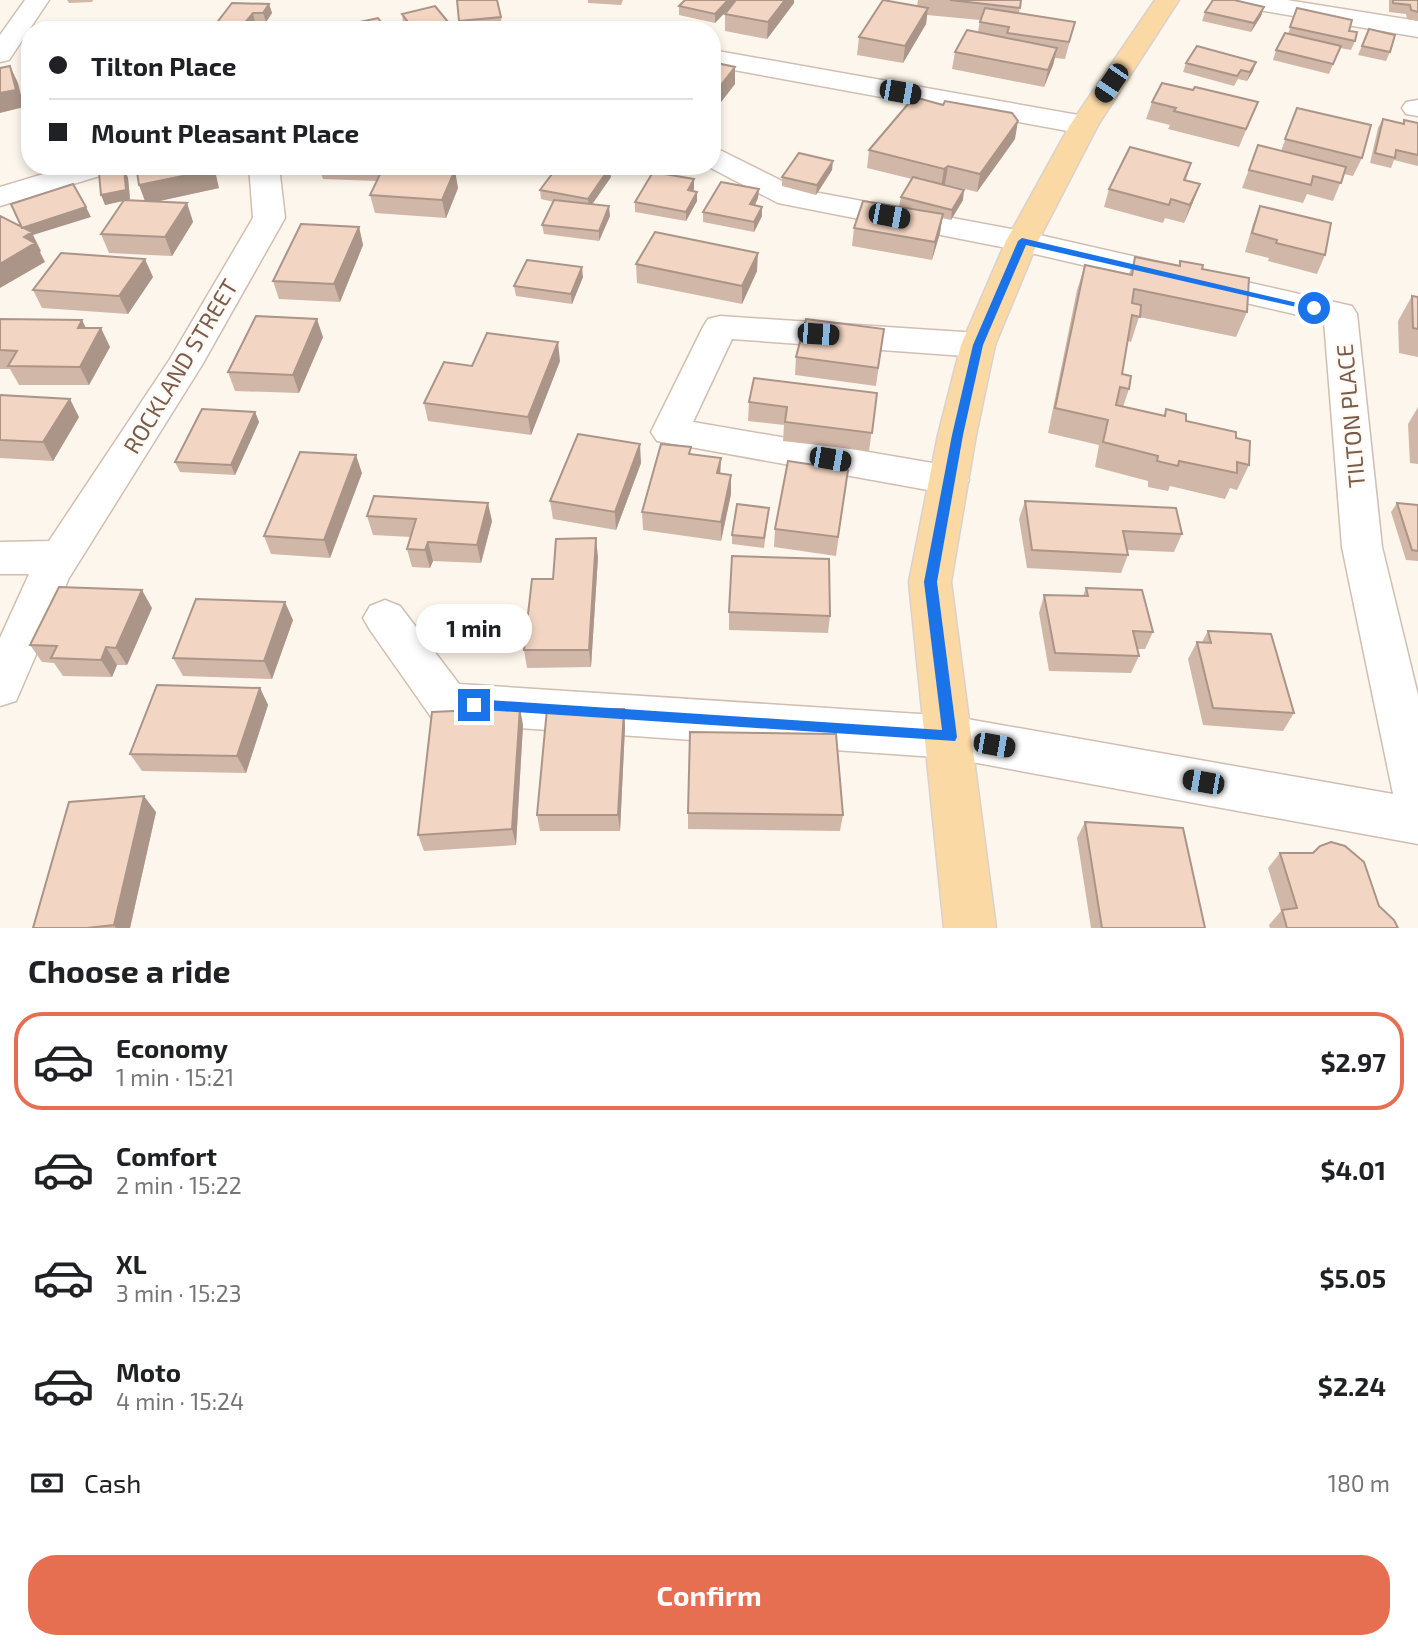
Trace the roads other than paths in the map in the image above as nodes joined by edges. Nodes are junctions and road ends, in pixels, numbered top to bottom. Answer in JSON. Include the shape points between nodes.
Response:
{"nodes":[{"id":1,"x":37,"y":0,"type":"edge"},
{"id":2,"x":1167,"y":0,"type":"edge"},
{"id":3,"x":1241,"y":0,"type":"edge"},
{"id":4,"x":23,"y":21,"type":"edge"},
{"id":5,"x":21,"y":23,"type":"edge"},
{"id":6,"x":1418,"y":29,"type":"edge"},
{"id":7,"x":0,"y":54,"type":"edge"},
{"id":8,"x":721,"y":60,"type":"edge"},
{"id":9,"x":1084,"y":125,"type":"junction"},
{"id":10,"x":721,"y":162,"type":"edge"},
{"id":11,"x":72,"y":175,"type":"edge"},
{"id":12,"x":265,"y":175,"type":"edge"},
{"id":13,"x":0,"y":197,"type":"edge"},
{"id":14,"x":1022,"y":241,"type":"junction"},
{"id":15,"x":978,"y":345,"type":"junction"},
{"id":16,"x":950,"y":480,"type":"junction"},
{"id":17,"x":61,"y":556,"type":"junction"},
{"id":18,"x":0,"y":558,"type":"edge"},
{"id":19,"x":385,"y":618,"type":"dead end"},
{"id":20,"x":0,"y":687,"type":"edge"},
{"id":21,"x":950,"y":737,"type":"junction"},
{"id":22,"x":1418,"y":796,"type":"edge"},
{"id":23,"x":1418,"y":821,"type":"edge"},
{"id":24,"x":970,"y":928,"type":"edge"}],
"edges":[{"from":1,"to":4,"type":"street"},
{"from":2,"to":9,"type":"main road"},
{"from":3,"to":6,"type":"street"},
{"from":5,"to":7,"type":"street"},
{"from":8,"to":9,"type":"street"},
{"from":9,"to":14,"type":"main road"},
{"from":10,"to":14,"type":"street","via":[[789,197]]},
{"from":11,"to":13,"type":"street"},
{"from":12,"to":17,"type":"street","name":"ROCKLAND STREET","via":[[269,218],[184,365]]},
{"from":14,"to":15,"type":"main road"},
{"from":14,"to":22,"type":"street","name":"TILTON PLACE","via":[[1340,314],[1362,547]]},
{"from":15,"to":16,"type":"main road"},
{"from":15,"to":16,"type":"street","via":[[720,327],[670,432]]},
{"from":16,"to":21,"type":"main road","via":[[930,582]]},
{"from":17,"to":18,"type":"street"},
{"from":17,"to":20,"type":"street","name":"ROCKLAND STREET"},
{"from":19,"to":21,"type":"street","via":[[447,703]]},
{"from":21,"to":23,"type":"street"},
{"from":21,"to":24,"type":"main road"}]}
